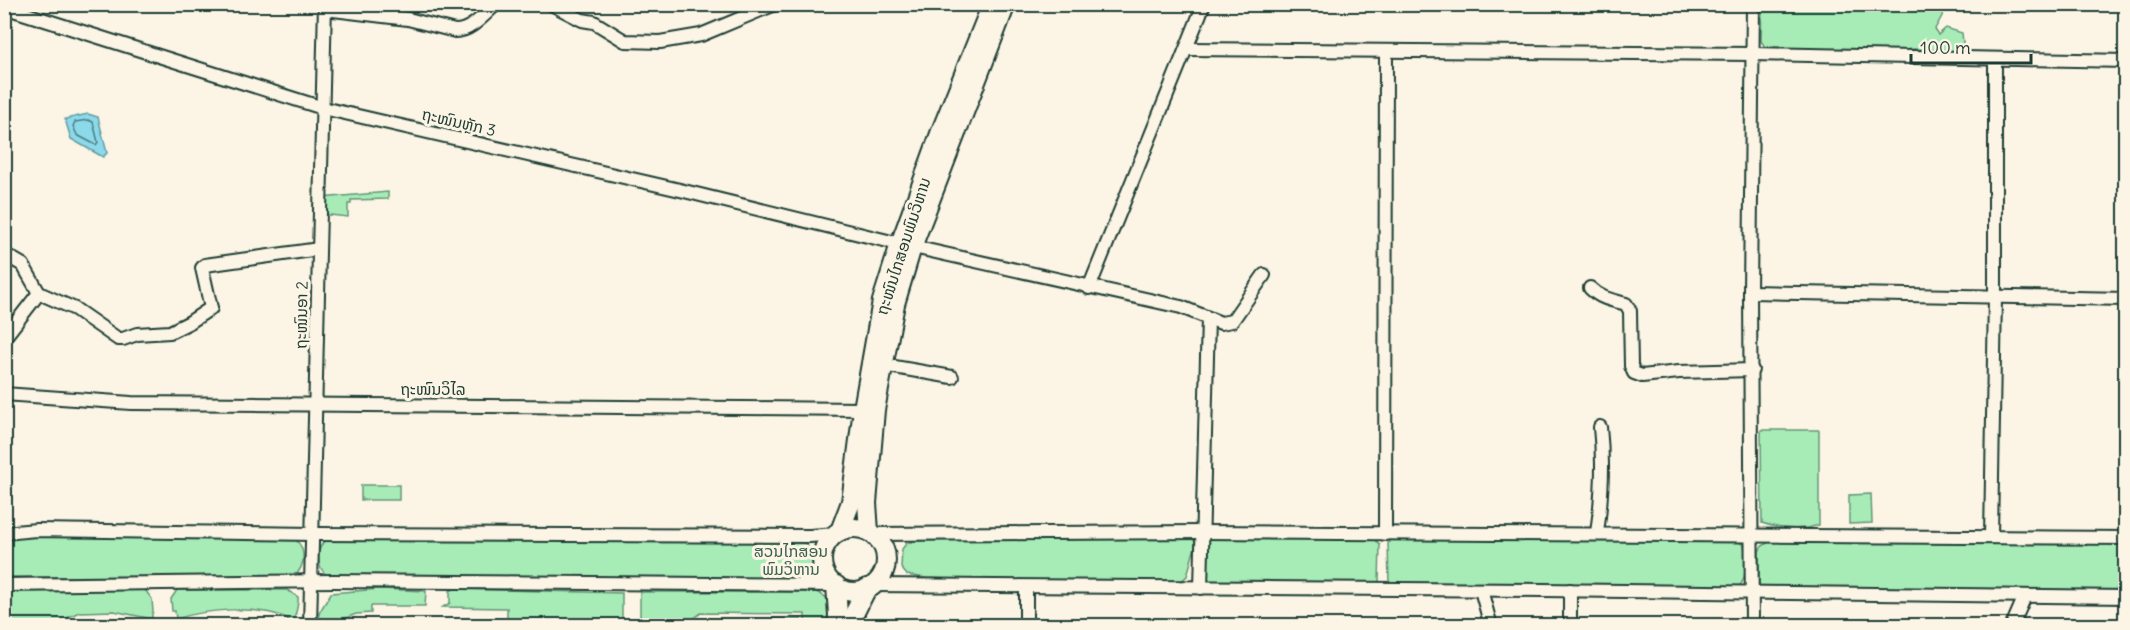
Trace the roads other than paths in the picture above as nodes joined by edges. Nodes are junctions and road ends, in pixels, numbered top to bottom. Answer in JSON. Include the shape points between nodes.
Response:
{"nodes":[{"id":1,"x":495,"y":4,"type":"edge"},
{"id":2,"x":551,"y":4,"type":"edge"},
{"id":3,"x":775,"y":4,"type":"edge"},
{"id":4,"x":992,"y":4,"type":"edge"},
{"id":5,"x":1006,"y":4,"type":"edge"},
{"id":6,"x":1204,"y":4,"type":"edge"},
{"id":7,"x":1753,"y":4,"type":"edge"},
{"id":8,"x":4,"y":7,"type":"edge"},
{"id":9,"x":325,"y":7,"type":"edge"},
{"id":10,"x":1187,"y":49,"type":"junction"},
{"id":11,"x":1386,"y":52,"type":"junction"},
{"id":12,"x":1753,"y":54,"type":"junction"},
{"id":13,"x":1995,"y":60,"type":"junction"},
{"id":14,"x":2126,"y":61,"type":"edge"},
{"id":15,"x":969,"y":81,"type":"junction"},
{"id":16,"x":323,"y":108,"type":"junction"},
{"id":17,"x":906,"y":245,"type":"junction"},
{"id":18,"x":319,"y":249,"type":"junction"},
{"id":19,"x":4,"y":254,"type":"edge"},
{"id":20,"x":1264,"y":275,"type":"dead end"},
{"id":21,"x":1089,"y":288,"type":"junction"},
{"id":22,"x":1590,"y":288,"type":"dead end"},
{"id":23,"x":1750,"y":292,"type":"junction"},
{"id":24,"x":39,"y":293,"type":"junction"},
{"id":25,"x":1995,"y":296,"type":"junction"},
{"id":26,"x":2126,"y":299,"type":"edge"},
{"id":27,"x":1208,"y":318,"type":"junction"},
{"id":28,"x":4,"y":338,"type":"edge"},
{"id":29,"x":883,"y":365,"type":"junction"},
{"id":30,"x":1752,"y":370,"type":"junction"},
{"id":31,"x":952,"y":377,"type":"dead end"},
{"id":32,"x":4,"y":394,"type":"edge"},
{"id":33,"x":315,"y":404,"type":"junction"},
{"id":34,"x":862,"y":409,"type":"junction"},
{"id":35,"x":1600,"y":427,"type":"dead end"},
{"id":36,"x":838,"y":532,"type":"junction"},
{"id":37,"x":1202,"y":532,"type":"junction"},
{"id":38,"x":4,"y":533,"type":"edge"},
{"id":39,"x":871,"y":533,"type":"junction"},
{"id":40,"x":1597,"y":533,"type":"junction"},
{"id":41,"x":313,"y":534,"type":"junction"},
{"id":42,"x":1385,"y":534,"type":"junction"},
{"id":43,"x":1753,"y":536,"type":"junction"},
{"id":44,"x":1991,"y":537,"type":"junction"},
{"id":45,"x":2126,"y":538,"type":"edge"},
{"id":46,"x":311,"y":582,"type":"junction"},
{"id":47,"x":4,"y":585,"type":"edge"},
{"id":48,"x":836,"y":585,"type":"junction"},
{"id":49,"x":870,"y":587,"type":"junction"},
{"id":50,"x":1026,"y":587,"type":"junction"},
{"id":51,"x":1201,"y":588,"type":"junction"},
{"id":52,"x":1481,"y":590,"type":"junction"},
{"id":53,"x":1570,"y":590,"type":"junction"},
{"id":54,"x":1752,"y":593,"type":"junction"},
{"id":55,"x":2025,"y":596,"type":"junction"},
{"id":56,"x":2126,"y":597,"type":"edge"},
{"id":57,"x":310,"y":626,"type":"edge"},
{"id":58,"x":837,"y":626,"type":"edge"},
{"id":59,"x":852,"y":626,"type":"edge"},
{"id":60,"x":1026,"y":626,"type":"edge"},
{"id":61,"x":1491,"y":626,"type":"edge"},
{"id":62,"x":1570,"y":626,"type":"edge"},
{"id":63,"x":1752,"y":626,"type":"edge"},
{"id":64,"x":2012,"y":626,"type":"edge"}],
"edges":[{"from":1,"to":9,"type":"street","via":[[470,27],[455,32],[408,19]]},
{"from":2,"to":3,"type":"street","via":[[594,22],[625,41],[644,42],[701,35]]},
{"from":4,"to":15,"type":"highway","name":"ຖະໜົນໄກສອນພົມວິຫານ"},
{"from":5,"to":15,"type":"highway","name":"ຖະໜົນໄກສອນພົມວິຫານ"},
{"from":6,"to":10,"type":"street"},
{"from":7,"to":12,"type":"street"},
{"from":8,"to":16,"type":"street","name":"ຖະໜົນຫຼັກ 3"},
{"from":9,"to":16,"type":"street","name":"ຖະໜົນອາ 2"},
{"from":10,"to":11,"type":"street"},
{"from":10,"to":21,"type":"street"},
{"from":11,"to":12,"type":"street"},
{"from":11,"to":42,"type":"street"},
{"from":12,"to":13,"type":"street"},
{"from":12,"to":23,"type":"street"},
{"from":13,"to":14,"type":"street"},
{"from":13,"to":25,"type":"street"},
{"from":15,"to":17,"type":"highway","name":"ຖະໜົນໄກສອນພົມວິຫານ"},
{"from":16,"to":17,"type":"street","name":"ຖະໜົນຫຼັກ 3"},
{"from":16,"to":18,"type":"street","name":"ຖະໜົນອາ 2"},
{"from":17,"to":21,"type":"street","name":"ຖະໜົນຫຼັກ 3"},
{"from":17,"to":29,"type":"highway","name":"ຖະໜົນໄກສອນພົມວິຫານ"},
{"from":17,"to":34,"type":"highway","name":"ຖະໜົນໄກສອນພົມວິຫານ","via":[[882,301]]},
{"from":18,"to":24,"type":"street","via":[[205,264],[202,268],[211,308],[165,333],[118,339],[75,309]]},
{"from":18,"to":33,"type":"street","name":"ຖະໜົນອາ 2"},
{"from":19,"to":24,"type":"street","via":[[22,266]]},
{"from":20,"to":27,"type":"street","via":[[1232,321],[1221,324]]},
{"from":21,"to":27,"type":"street","name":"ຖະໜົນຫຼັກ 3","via":[[1181,307]]},
{"from":22,"to":30,"type":"street","via":[[1606,300],[1626,304],[1630,311],[1634,373],[1642,376]]},
{"from":23,"to":25,"type":"street"},
{"from":23,"to":30,"type":"street"},
{"from":24,"to":28,"type":"street"},
{"from":25,"to":26,"type":"street"},
{"from":25,"to":44,"type":"street"},
{"from":27,"to":37,"type":"street"},
{"from":29,"to":31,"type":"street"},
{"from":29,"to":39,"type":"highway","name":"ຖະໜົນໄກສອນພົມວິຫານ","via":[[867,503]]},
{"from":30,"to":43,"type":"street"},
{"from":32,"to":33,"type":"street","name":"ຖະໜົນວິໄລ","via":[[130,404]]},
{"from":33,"to":34,"type":"street","name":"ຖະໜົນວິໄລ"},
{"from":33,"to":41,"type":"street","name":"ຖະໜົນອາ 2"},
{"from":34,"to":36,"type":"highway","name":"ຖະໜົນໄກສອນພົມວິຫານ","via":[[851,502]]},
{"from":35,"to":40,"type":"street","via":[[1602,496]]},
{"from":36,"to":39,"type":"highway","via":[[858,528]]},
{"from":36,"to":41,"type":"street","via":[[810,536]]},
{"from":36,"to":48,"type":"highway","via":[[825,548],[822,560],[825,572]]},
{"from":37,"to":39,"type":"street"},
{"from":37,"to":42,"type":"street"},
{"from":37,"to":51,"type":"street"},
{"from":38,"to":41,"type":"street","via":[[36,530]]},
{"from":39,"to":49,"type":"highway","via":[[881,543],[886,560],[884,571]]},
{"from":40,"to":42,"type":"street"},
{"from":40,"to":43,"type":"street"},
{"from":41,"to":46,"type":"street","name":"ຖະໜົນອາ 2"},
{"from":43,"to":44,"type":"street"},
{"from":43,"to":54,"type":"street"},
{"from":44,"to":45,"type":"street"},
{"from":46,"to":47,"type":"street"},
{"from":46,"to":48,"type":"street"},
{"from":46,"to":57,"type":"street","name":"ຖະໜົນອາ 2"},
{"from":48,"to":49,"type":"highway","via":[[851,591]]},
{"from":48,"to":58,"type":"highway"},
{"from":49,"to":50,"type":"street"},
{"from":49,"to":59,"type":"highway","via":[[853,616]]},
{"from":50,"to":51,"type":"street"},
{"from":50,"to":60,"type":"street"},
{"from":51,"to":52,"type":"street"},
{"from":52,"to":53,"type":"street"},
{"from":52,"to":61,"type":"street"},
{"from":53,"to":54,"type":"street"},
{"from":53,"to":62,"type":"street"},
{"from":54,"to":55,"type":"street"},
{"from":54,"to":63,"type":"street"},
{"from":55,"to":56,"type":"street"},
{"from":55,"to":64,"type":"street"}]}
